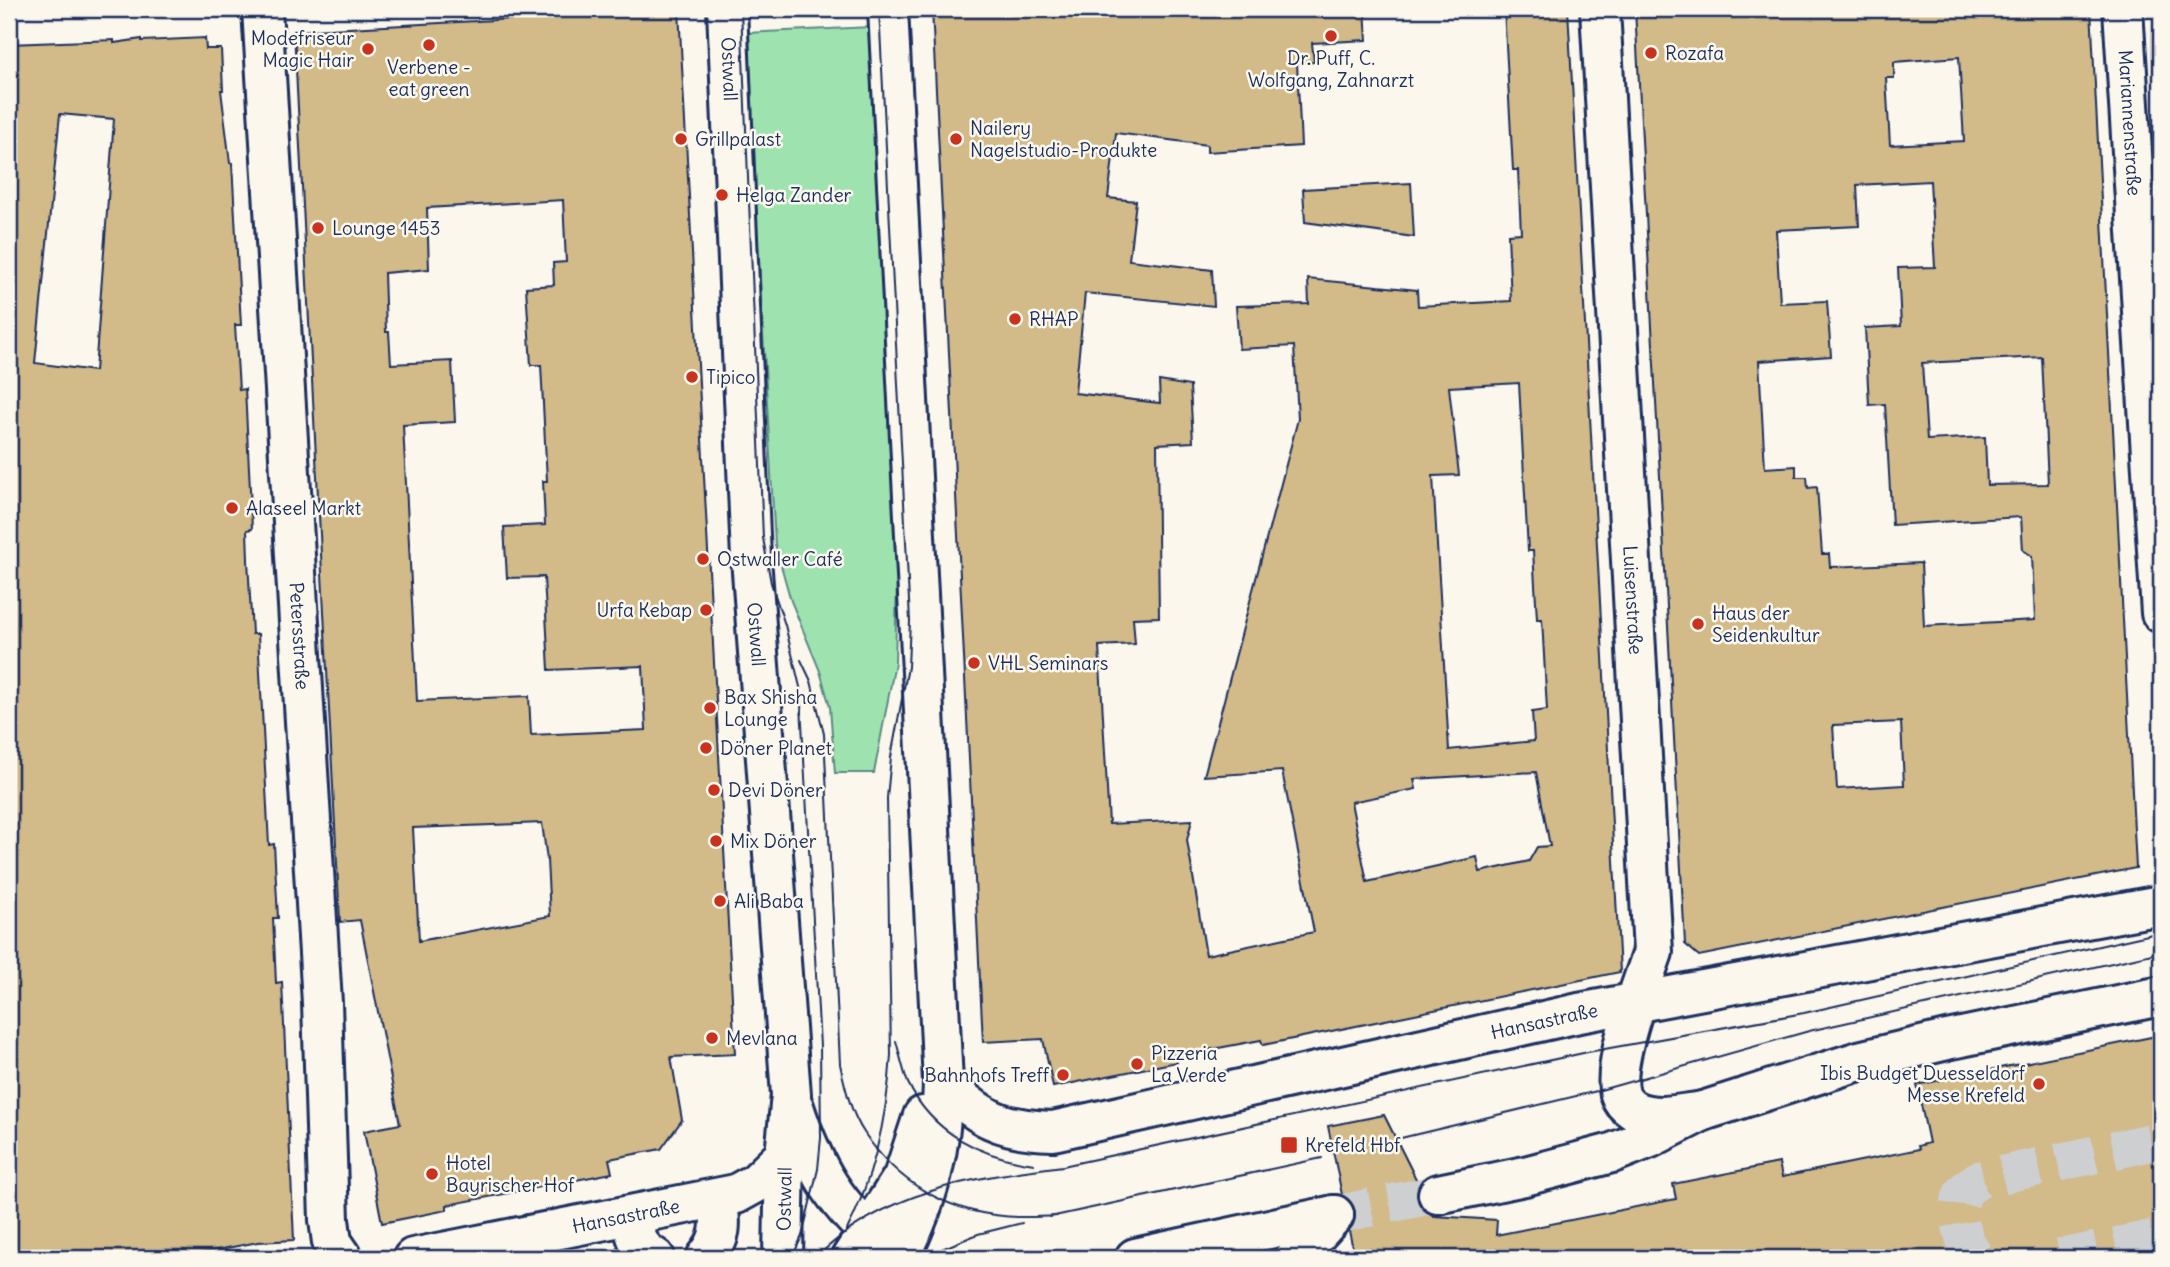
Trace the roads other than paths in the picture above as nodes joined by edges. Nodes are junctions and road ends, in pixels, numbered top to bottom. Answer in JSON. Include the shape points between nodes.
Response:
{"nodes":[{"id":1,"x":262,"y":9,"type":"edge"},
{"id":2,"x":727,"y":9,"type":"edge"},
{"id":3,"x":888,"y":9,"type":"edge"},
{"id":4,"x":1600,"y":9,"type":"edge"},
{"id":5,"x":2123,"y":9,"type":"edge"},
{"id":6,"x":2161,"y":613,"type":"edge"},
{"id":7,"x":2161,"y":905,"type":"edge"},
{"id":8,"x":2161,"y":996,"type":"edge"},
{"id":9,"x":1636,"y":1002,"type":"junction"},
{"id":10,"x":938,"y":1024,"type":"junction"},
{"id":11,"x":943,"y":1082,"type":"junction"},
{"id":12,"x":791,"y":1095,"type":"junction"},
{"id":13,"x":1703,"y":1111,"type":"junction"},
{"id":14,"x":785,"y":1155,"type":"junction"},
{"id":15,"x":1438,"y":1194,"type":"tunnel mouth"},
{"id":16,"x":717,"y":1199,"type":"junction"},
{"id":17,"x":1334,"y":1215,"type":"junction"},
{"id":18,"x":632,"y":1216,"type":"junction"},
{"id":19,"x":859,"y":1245,"type":"edge"},
{"id":20,"x":905,"y":1257,"type":"edge"},
{"id":21,"x":343,"y":1258,"type":"edge"},
{"id":22,"x":413,"y":1258,"type":"edge"},
{"id":23,"x":655,"y":1258,"type":"edge"},
{"id":24,"x":706,"y":1258,"type":"edge"},
{"id":25,"x":783,"y":1258,"type":"edge"},
{"id":26,"x":1135,"y":1258,"type":"edge"},
{"id":27,"x":1295,"y":1258,"type":"edge"},
{"id":28,"x":1325,"y":1258,"type":"edge"}],
"edges":[{"from":1,"to":21,"type":"street","name":"Petersstraße","via":[[322,1003],[328,1220],[332,1242]]},
{"from":2,"to":12,"type":"street","name":"Ostwall","via":[[751,558]]},
{"from":3,"to":10,"type":"street"},
{"from":4,"to":9,"type":"street","name":"Luisenstraße","via":[[1653,952]]},
{"from":5,"to":6,"type":"street","name":"Mariannenstraße"},
{"from":7,"to":9,"type":"street","name":"Hansastraße"},
{"from":8,"to":13,"type":"street","via":[[1859,1061]]},
{"from":9,"to":11,"type":"street","name":"Hansastraße","via":[[1053,1132],[1004,1125],[971,1109]]},
{"from":9,"to":13,"type":"street","name":"Luisenstraße","via":[[1619,1065],[1620,1097],[1636,1111],[1651,1115]]},
{"from":10,"to":11,"type":"street"},
{"from":10,"to":19,"type":"street","via":[[930,1082],[910,1157]]},
{"from":11,"to":20,"type":"street","via":[[938,1152]]},
{"from":12,"to":14,"type":"street","name":"Ostwall"},
{"from":12,"to":19,"type":"street","via":[[818,1169],[853,1219]]},
{"from":13,"to":15,"type":"street","via":[[1612,1153]]},
{"from":14,"to":16,"type":"street","name":"Hansastraße","via":[[756,1183]]},
{"from":14,"to":25,"type":"street","name":"Ostwall"},
{"from":16,"to":18,"type":"street","name":"Hansastraße"},
{"from":16,"to":24,"type":"street","via":[[719,1240]]},
{"from":17,"to":26,"type":"street"},
{"from":17,"to":27,"type":"street"},
{"from":17,"to":28,"type":"street"},
{"from":18,"to":22,"type":"street","name":"Hansastraße"},
{"from":18,"to":23,"type":"street","via":[[642,1251]]},
{"from":19,"to":20,"type":"street"}]}
